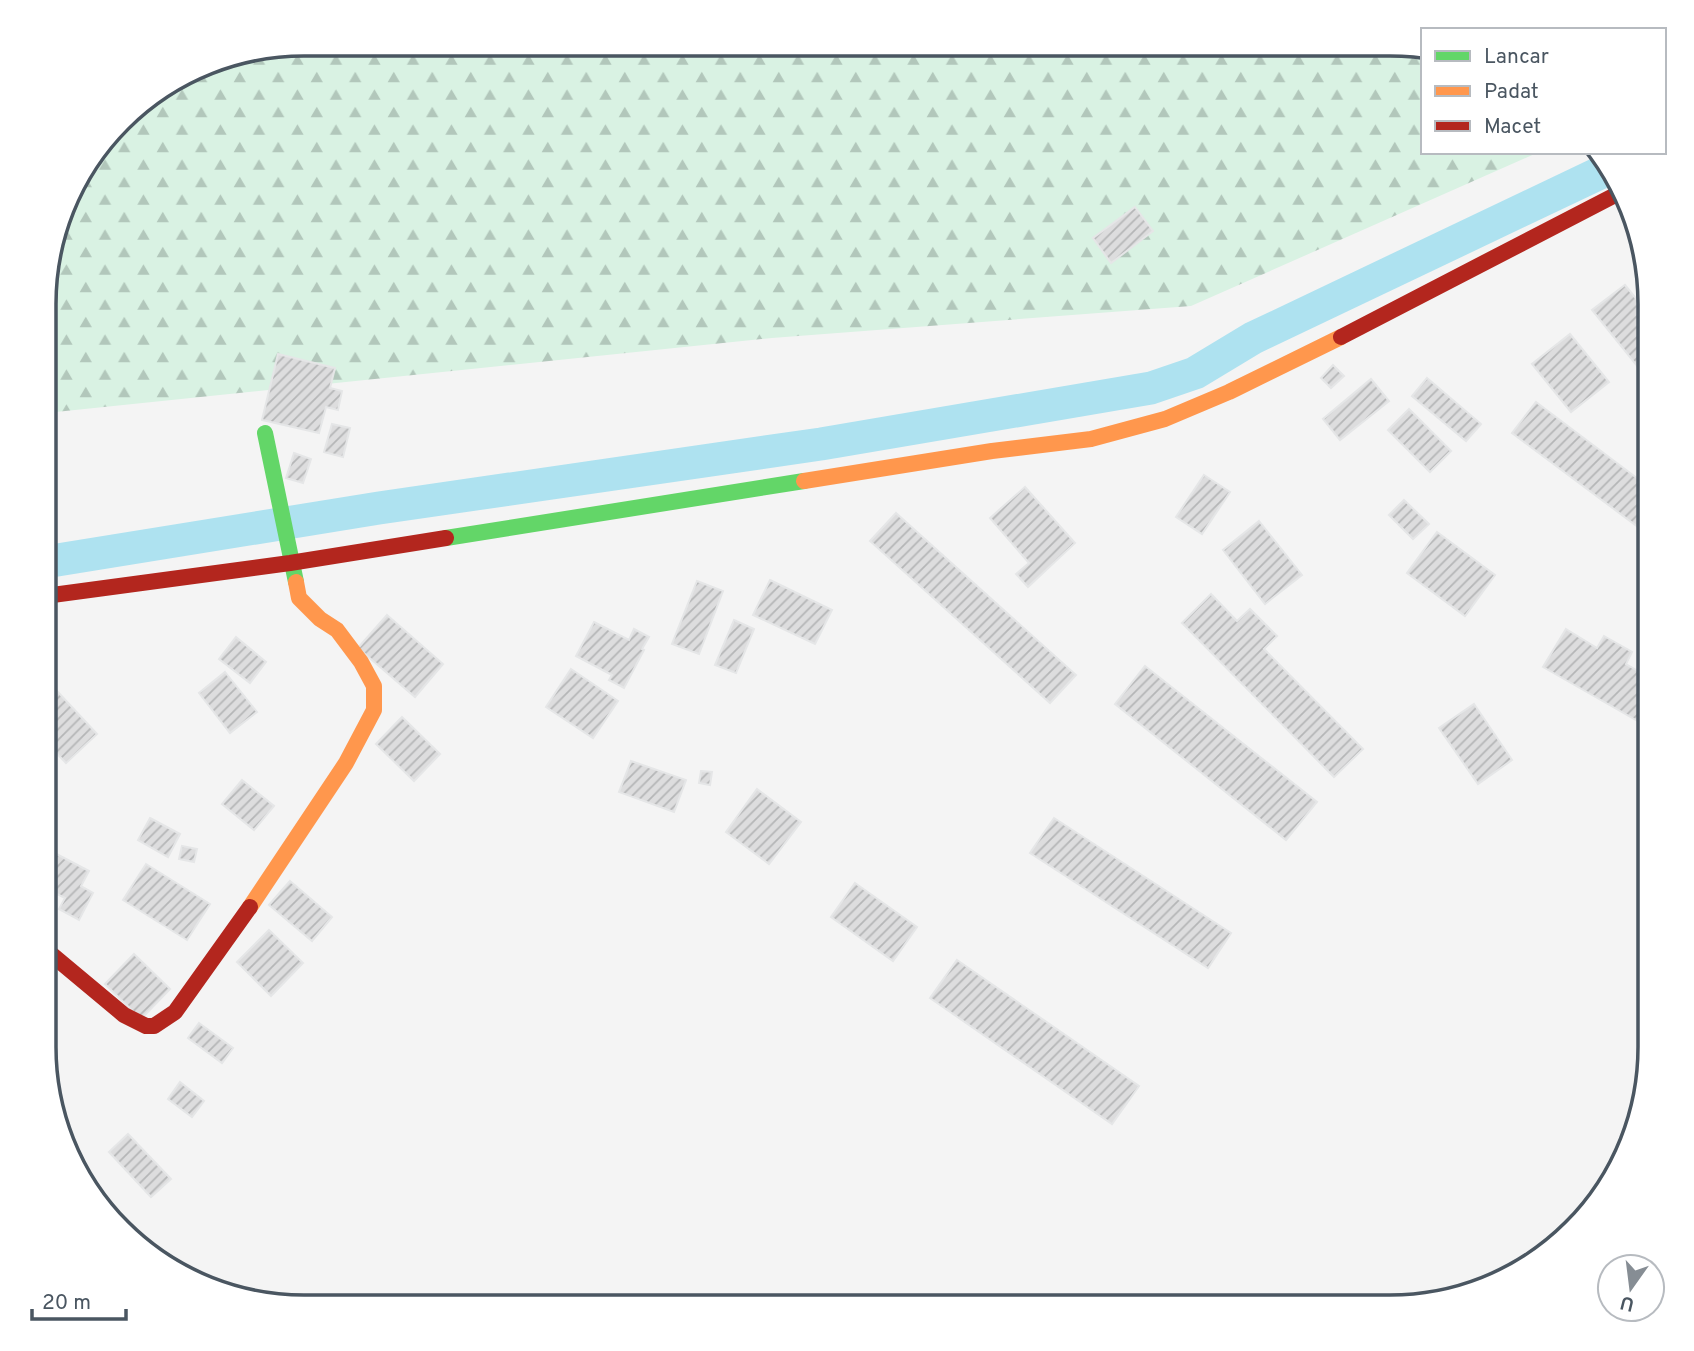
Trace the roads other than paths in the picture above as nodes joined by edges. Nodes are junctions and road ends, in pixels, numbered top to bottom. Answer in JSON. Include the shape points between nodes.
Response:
{"nodes":[{"id":1,"x":1613,"y":196,"type":"edge"},
{"id":2,"x":265,"y":433,"type":"dead end"},
{"id":3,"x":290,"y":563,"type":"junction"},
{"id":4,"x":56,"y":594,"type":"edge"},
{"id":5,"x":57,"y":959,"type":"edge"}],
"edges":[{"from":1,"to":3,"type":"street","via":[[1339,338],[1165,419],[1091,439],[938,459]]},
{"from":2,"to":3,"type":"street"},
{"from":3,"to":4,"type":"street"},
{"from":3,"to":5,"type":"street","via":[[299,598],[337,630],[374,686],[374,709],[346,762],[274,873],[175,1012],[161,1024],[148,1027],[131,1021]]}]}
